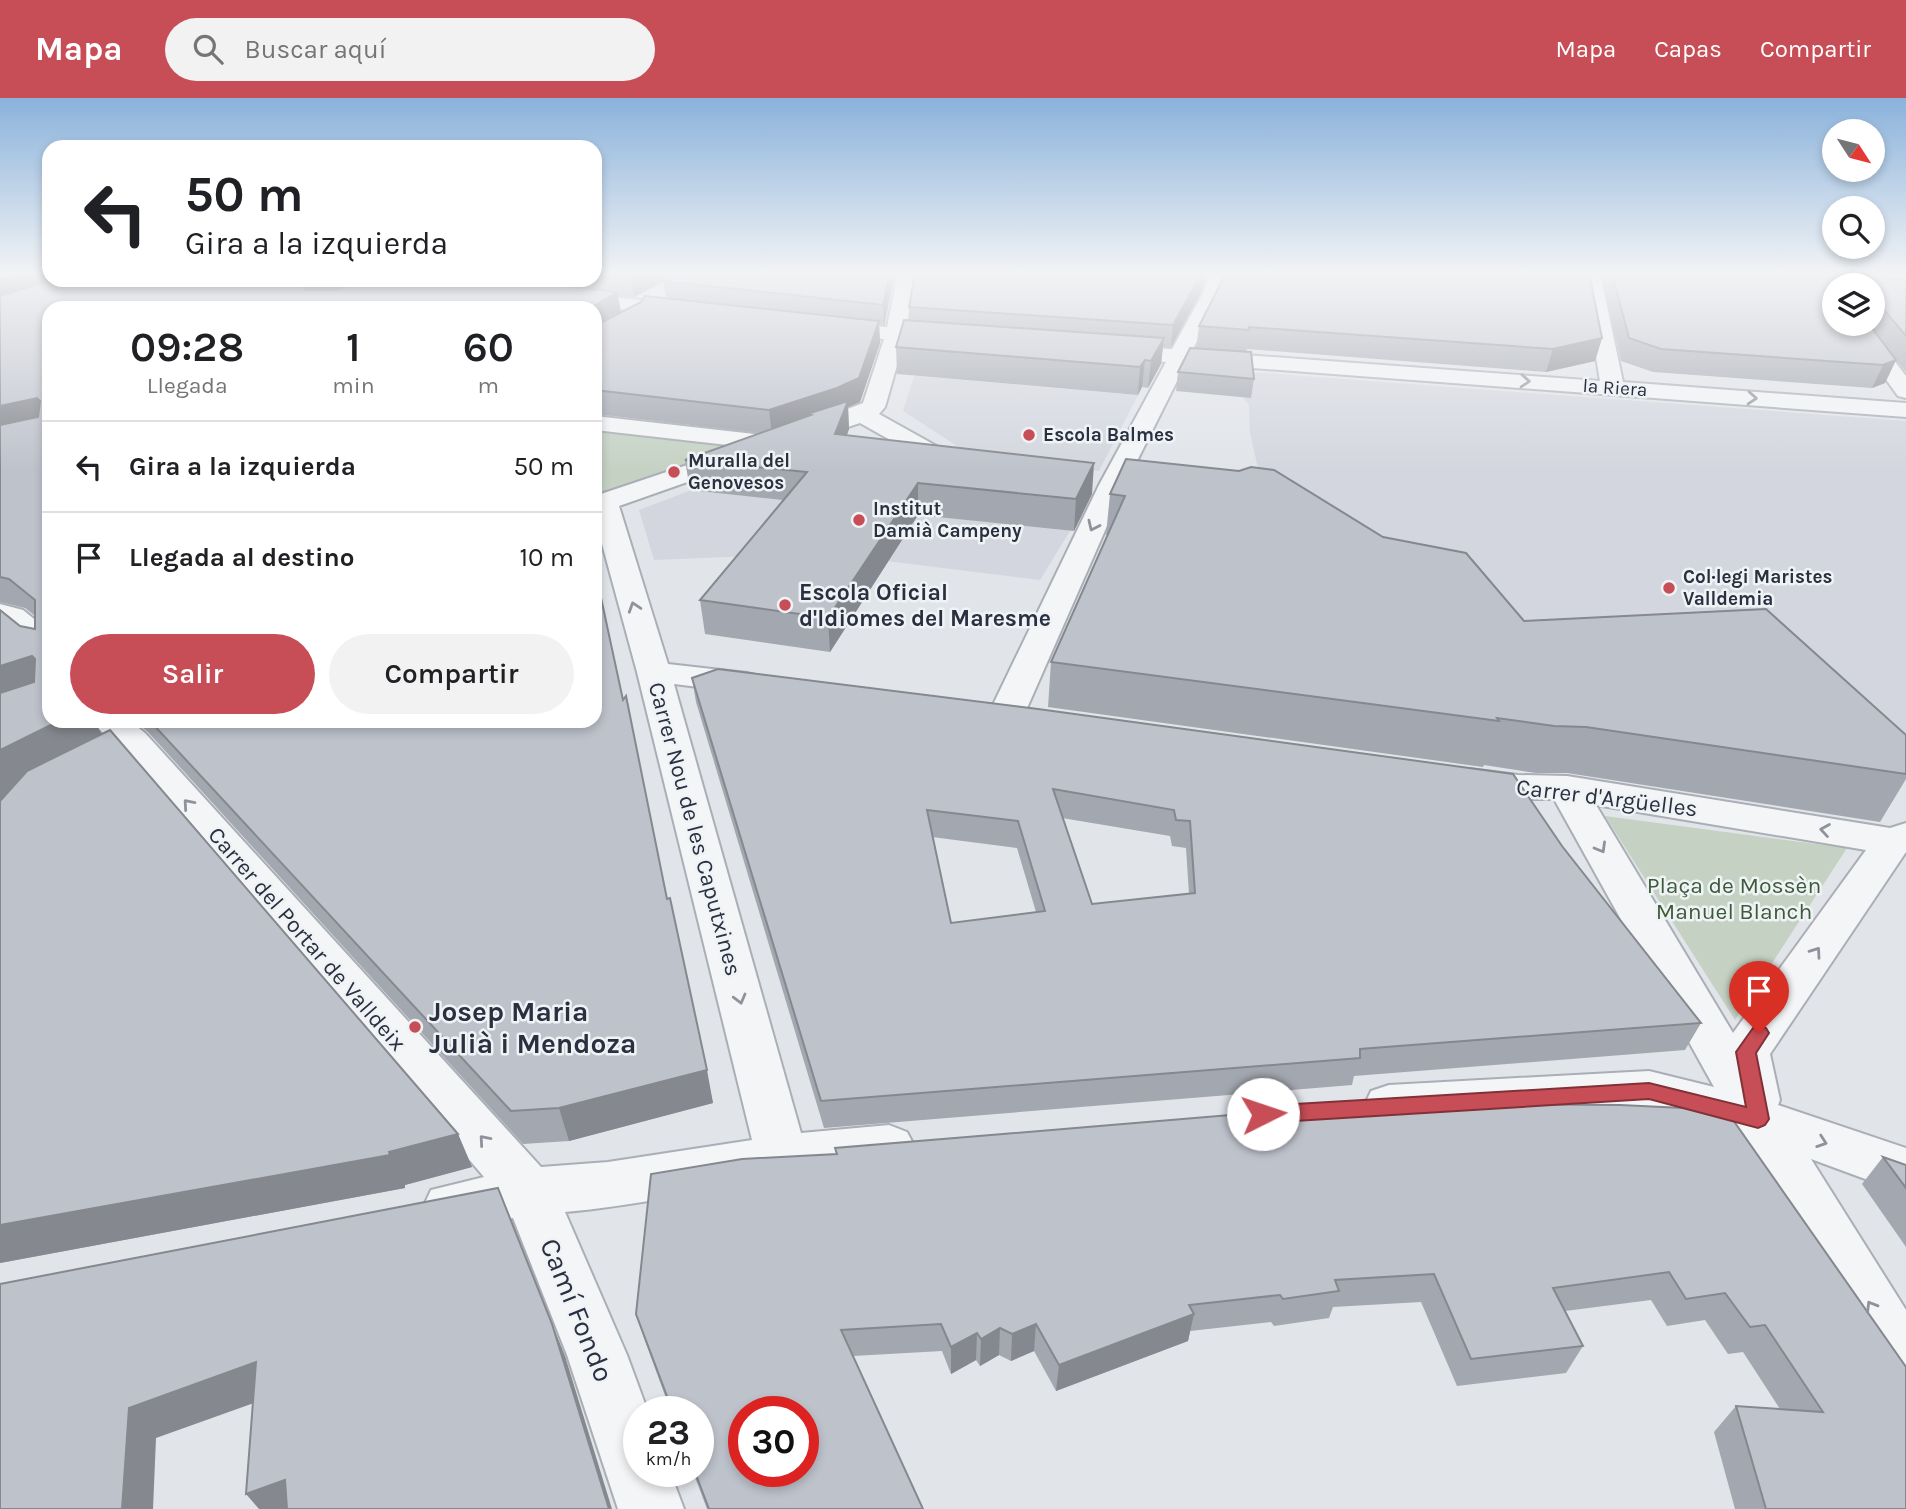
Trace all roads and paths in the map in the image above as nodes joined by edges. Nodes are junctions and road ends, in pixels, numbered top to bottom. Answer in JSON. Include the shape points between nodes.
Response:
{"nodes":[{"id":1,"x":894,"y":339,"type":"edge"},
{"id":2,"x":941,"y":339,"type":"edge"},
{"id":3,"x":1188,"y":339,"type":"edge"},
{"id":4,"x":1604,"y":339,"type":"edge"},
{"id":5,"x":1868,"y":339,"type":"edge"},
{"id":6,"x":967,"y":341,"type":"edge"},
{"id":7,"x":1089,"y":350,"type":"edge"},
{"id":8,"x":1180,"y":356,"type":"junction"},
{"id":9,"x":1613,"y":388,"type":"junction"},
{"id":10,"x":1906,"y":391,"type":"edge"},
{"id":11,"x":1906,"y":410,"type":"edge"},
{"id":12,"x":862,"y":414,"type":"junction"},
{"id":13,"x":602,"y":424,"type":"edge"},
{"id":14,"x":775,"y":443,"type":"junction"},
{"id":15,"x":981,"y":471,"type":"edge"},
{"id":16,"x":602,"y":503,"type":"edge"},
{"id":17,"x":602,"y":513,"type":"edge"},
{"id":18,"x":0,"y":613,"type":"edge"},
{"id":19,"x":42,"y":641,"type":"edge"},
{"id":20,"x":654,"y":672,"type":"junction"},
{"id":21,"x":776,"y":687,"type":"edge"},
{"id":22,"x":1006,"y":715,"type":"edge"},
{"id":23,"x":113,"y":740,"type":"edge"},
{"id":24,"x":1438,"y":776,"type":"edge"},
{"id":25,"x":1567,"y":788,"type":"junction"},
{"id":26,"x":1899,"y":839,"type":"edge"},
{"id":27,"x":1345,"y":1109,"type":"edge"},
{"id":28,"x":1758,"y":1119,"type":"junction"},
{"id":29,"x":933,"y":1144,"type":"edge"},
{"id":30,"x":782,"y":1157,"type":"junction"},
{"id":31,"x":1906,"y":1171,"type":"edge"},
{"id":32,"x":529,"y":1191,"type":"junction"},
{"id":33,"x":407,"y":1215,"type":"edge"},
{"id":34,"x":1906,"y":1365,"type":"edge"},
{"id":35,"x":651,"y":1509,"type":"edge"}],
"edges":[{"from":1,"to":12,"type":"street","via":[[873,407]]},
{"from":2,"to":6,"type":"street"},
{"from":3,"to":8,"type":"street"},
{"from":4,"to":9,"type":"street"},
{"from":5,"to":10,"type":"street"},
{"from":7,"to":8,"type":"street","name":"la Riera"},
{"from":8,"to":9,"type":"street","name":"la Riera","one_way":true},
{"from":8,"to":22,"type":"street","one_way":true,"via":[[1112,485]]},
{"from":9,"to":11,"type":"street","name":"la Riera","one_way":true},
{"from":12,"to":14,"type":"street"},
{"from":12,"to":15,"type":"street","via":[[955,467]]},
{"from":13,"to":14,"type":"street"},
{"from":14,"to":16,"type":"street"},
{"from":20,"to":17,"type":"street","name":"Carrer Nou de les Caputxines","one_way":true},
{"from":18,"to":19,"type":"street"},
{"from":20,"to":21,"type":"street"},
{"from":20,"to":30,"type":"street","name":"Carrer Nou de les Caputxines","one_way":true},
{"from":32,"to":23,"type":"street","name":"Carrer del Portar de Valldeix","one_way":true},
{"from":24,"to":25,"type":"street","name":"Carrer d'Argüelles","via":[[1518,787]]},
{"from":26,"to":25,"type":"street","name":"Carrer d'Argüelles","one_way":true},
{"from":25,"to":28,"type":"street","one_way":true},
{"from":28,"to":26,"type":"street","one_way":true,"via":[[1746,1052]]},
{"from":27,"to":28,"type":"street","via":[[1649,1091]]},
{"from":28,"to":31,"type":"street","one_way":true},
{"from":34,"to":28,"type":"street","one_way":true},
{"from":29,"to":30,"type":"street"},
{"from":30,"to":32,"type":"street","via":[[608,1185]]},
{"from":32,"to":33,"type":"street"},
{"from":32,"to":35,"type":"street","name":"Camí Fondo","via":[[597,1356]]}]}
